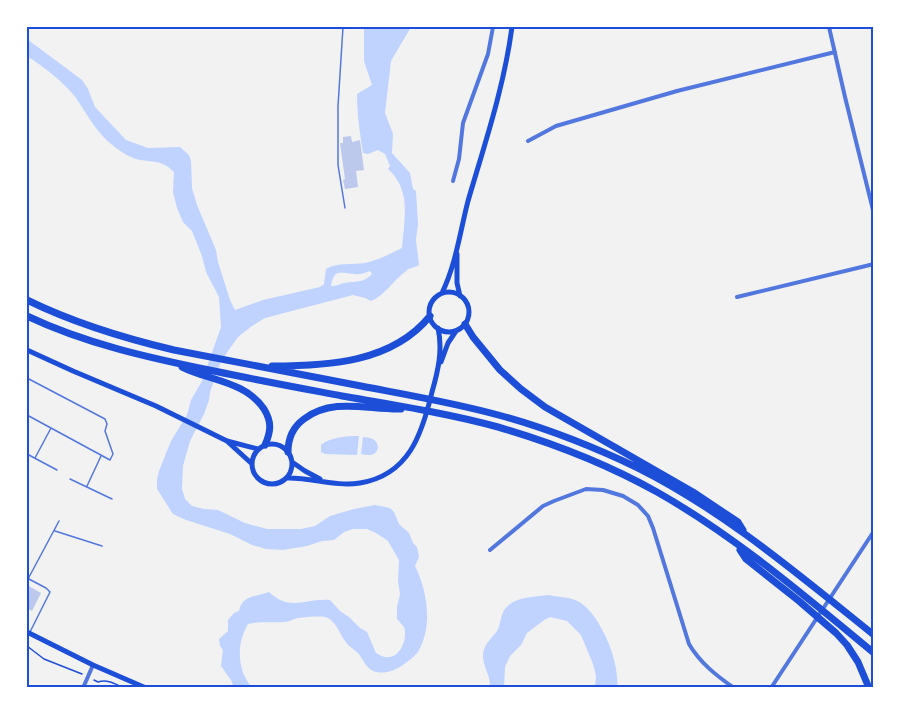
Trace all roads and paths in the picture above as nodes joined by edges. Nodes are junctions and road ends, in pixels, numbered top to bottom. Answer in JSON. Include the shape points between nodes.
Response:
{"nodes":[{"id":1,"x":343,"y":27,"type":"edge"},
{"id":2,"x":493,"y":27,"type":"edge"},
{"id":3,"x":512,"y":27,"type":"edge"},
{"id":4,"x":829,"y":27,"type":"edge"},
{"id":5,"x":835,"y":52,"type":"junction"},
{"id":6,"x":528,"y":141,"type":"dead end"},
{"id":7,"x":453,"y":181,"type":"dead end"},
{"id":8,"x":345,"y":208,"type":"dead end"},
{"id":9,"x":874,"y":214,"type":"edge"},
{"id":10,"x":457,"y":249,"type":"junction"},
{"id":11,"x":874,"y":264,"type":"edge"},
{"id":12,"x":442,"y":293,"type":"junction"},
{"id":13,"x":460,"y":296,"type":"junction"},
{"id":14,"x":737,"y":297,"type":"dead end"},
{"id":15,"x":27,"y":300,"type":"edge"},
{"id":16,"x":27,"y":316,"type":"edge"},
{"id":17,"x":430,"y":316,"type":"junction"},
{"id":18,"x":465,"y":324,"type":"junction"},
{"id":19,"x":438,"y":328,"type":"junction"},
{"id":20,"x":456,"y":331,"type":"junction"},
{"id":21,"x":27,"y":350,"type":"edge"},
{"id":22,"x":171,"y":363,"type":"junction"},
{"id":23,"x":255,"y":366,"type":"junction"},
{"id":24,"x":439,"y":367,"type":"junction"},
{"id":25,"x":27,"y":378,"type":"edge"},
{"id":26,"x":414,"y":408,"type":"junction"},
{"id":27,"x":27,"y":415,"type":"edge"},
{"id":28,"x":51,"y":428,"type":"junction"},
{"id":29,"x":227,"y":441,"type":"junction"},
{"id":30,"x":258,"y":447,"type":"junction"},
{"id":31,"x":288,"y":452,"type":"junction"},
{"id":32,"x":27,"y":454,"type":"edge"},
{"id":33,"x":101,"y":456,"type":"junction"},
{"id":34,"x":35,"y":458,"type":"junction"},
{"id":35,"x":292,"y":462,"type":"junction"},
{"id":36,"x":251,"y":463,"type":"junction"},
{"id":37,"x":57,"y":470,"type":"dead end"},
{"id":38,"x":286,"y":477,"type":"junction"},
{"id":39,"x":70,"y":478,"type":"dead end"},
{"id":40,"x":327,"y":482,"type":"junction"},
{"id":41,"x":86,"y":487,"type":"junction"},
{"id":42,"x":112,"y":499,"type":"dead end"},
{"id":43,"x":59,"y":522,"type":"dead end"},
{"id":44,"x":54,"y":531,"type":"junction"},
{"id":45,"x":874,"y":531,"type":"edge"},
{"id":46,"x":746,"y":535,"type":"junction"},
{"id":47,"x":102,"y":546,"type":"dead end"},
{"id":48,"x":490,"y":550,"type":"dead end"},
{"id":49,"x":28,"y":578,"type":"edge"},
{"id":50,"x":801,"y":598,"type":"junction"},
{"id":51,"x":28,"y":633,"type":"edge"},
{"id":52,"x":874,"y":635,"type":"edge"},
{"id":53,"x":27,"y":646,"type":"edge"},
{"id":54,"x":874,"y":653,"type":"edge"},
{"id":55,"x":93,"y":665,"type":"junction"},
{"id":56,"x":87,"y":676,"type":"junction"},
{"id":57,"x":83,"y":688,"type":"edge"},
{"id":58,"x":124,"y":688,"type":"edge"},
{"id":59,"x":146,"y":688,"type":"edge"},
{"id":60,"x":734,"y":688,"type":"edge"},
{"id":61,"x":771,"y":688,"type":"edge"},
{"id":62,"x":869,"y":688,"type":"edge"}],
"edges":[{"from":1,"to":8,"type":"lane","via":[[338,165]]},
{"from":2,"to":7,"type":"street","via":[[488,54],[463,123]]},
{"from":3,"to":10,"type":"main road","via":[[502,85]]},
{"from":4,"to":5,"type":"street"},
{"from":5,"to":6,"type":"street","via":[[666,94],[556,126]]},
{"from":5,"to":9,"type":"street"},
{"from":10,"to":12,"type":"main road"},
{"from":10,"to":13,"type":"main road"},
{"from":11,"to":14,"type":"street"},
{"from":12,"to":13,"type":"main road"},
{"from":12,"to":17,"type":"main road","via":[[432,302]]},
{"from":13,"to":18,"type":"main road","via":[[469,309]]},
{"from":15,"to":23,"type":"highway","via":[[135,340]]},
{"from":16,"to":22,"type":"highway","via":[[89,340]]},
{"from":17,"to":19,"type":"main road"},
{"from":17,"to":23,"type":"highway","via":[[404,338],[367,356],[320,365]]},
{"from":18,"to":20,"type":"main road"},
{"from":18,"to":46,"type":"highway","via":[[500,370],[521,389],[693,492],[738,522]]},
{"from":19,"to":20,"type":"main road"},
{"from":19,"to":24,"type":"main road"},
{"from":20,"to":24,"type":"main road"},
{"from":21,"to":29,"type":"main road"},
{"from":22,"to":26,"type":"highway"},
{"from":22,"to":30,"type":"highway","via":[[243,390],[256,399],[270,421],[270,432]]},
{"from":23,"to":46,"type":"highway","via":[[441,401],[547,430],[639,469]]},
{"from":24,"to":40,"type":"main road","via":[[422,430],[405,458],[368,481]]},
{"from":25,"to":33,"type":"lane","via":[[105,419],[113,454],[110,460]]},
{"from":26,"to":31,"type":"highway","via":[[321,409],[296,426]]},
{"from":26,"to":50,"type":"highway","via":[[544,441],[633,480],[703,521]]},
{"from":27,"to":28,"type":"lane"},
{"from":28,"to":33,"type":"lane"},
{"from":28,"to":34,"type":"lane"},
{"from":29,"to":30,"type":"main road"},
{"from":29,"to":36,"type":"main road"},
{"from":30,"to":31,"type":"main road","via":[[278,444]]},
{"from":30,"to":36,"type":"main road"},
{"from":31,"to":35,"type":"main road"},
{"from":32,"to":34,"type":"lane"},
{"from":33,"to":41,"type":"lane"},
{"from":34,"to":37,"type":"lane"},
{"from":35,"to":38,"type":"main road"},
{"from":35,"to":40,"type":"main road"},
{"from":36,"to":38,"type":"main road","via":[[261,481],[274,484]]},
{"from":38,"to":40,"type":"main road"},
{"from":39,"to":41,"type":"lane"},
{"from":41,"to":42,"type":"lane"},
{"from":43,"to":44,"type":"lane"},
{"from":44,"to":47,"type":"lane"},
{"from":44,"to":49,"type":"lane"},
{"from":45,"to":61,"type":"street"},
{"from":46,"to":52,"type":"highway"},
{"from":48,"to":60,"type":"street","via":[[554,501],[586,489],[623,496],[648,516],[685,634],[695,653]]},
{"from":49,"to":51,"type":"lane","via":[[50,592]]},
{"from":50,"to":54,"type":"highway"},
{"from":50,"to":62,"type":"highway","via":[[847,645]]},
{"from":51,"to":55,"type":"main road"},
{"from":53,"to":56,"type":"path","via":[[44,659]]},
{"from":55,"to":56,"type":"street"},
{"from":55,"to":59,"type":"main road"},
{"from":56,"to":57,"type":"street"},
{"from":56,"to":58,"type":"path"}]}
